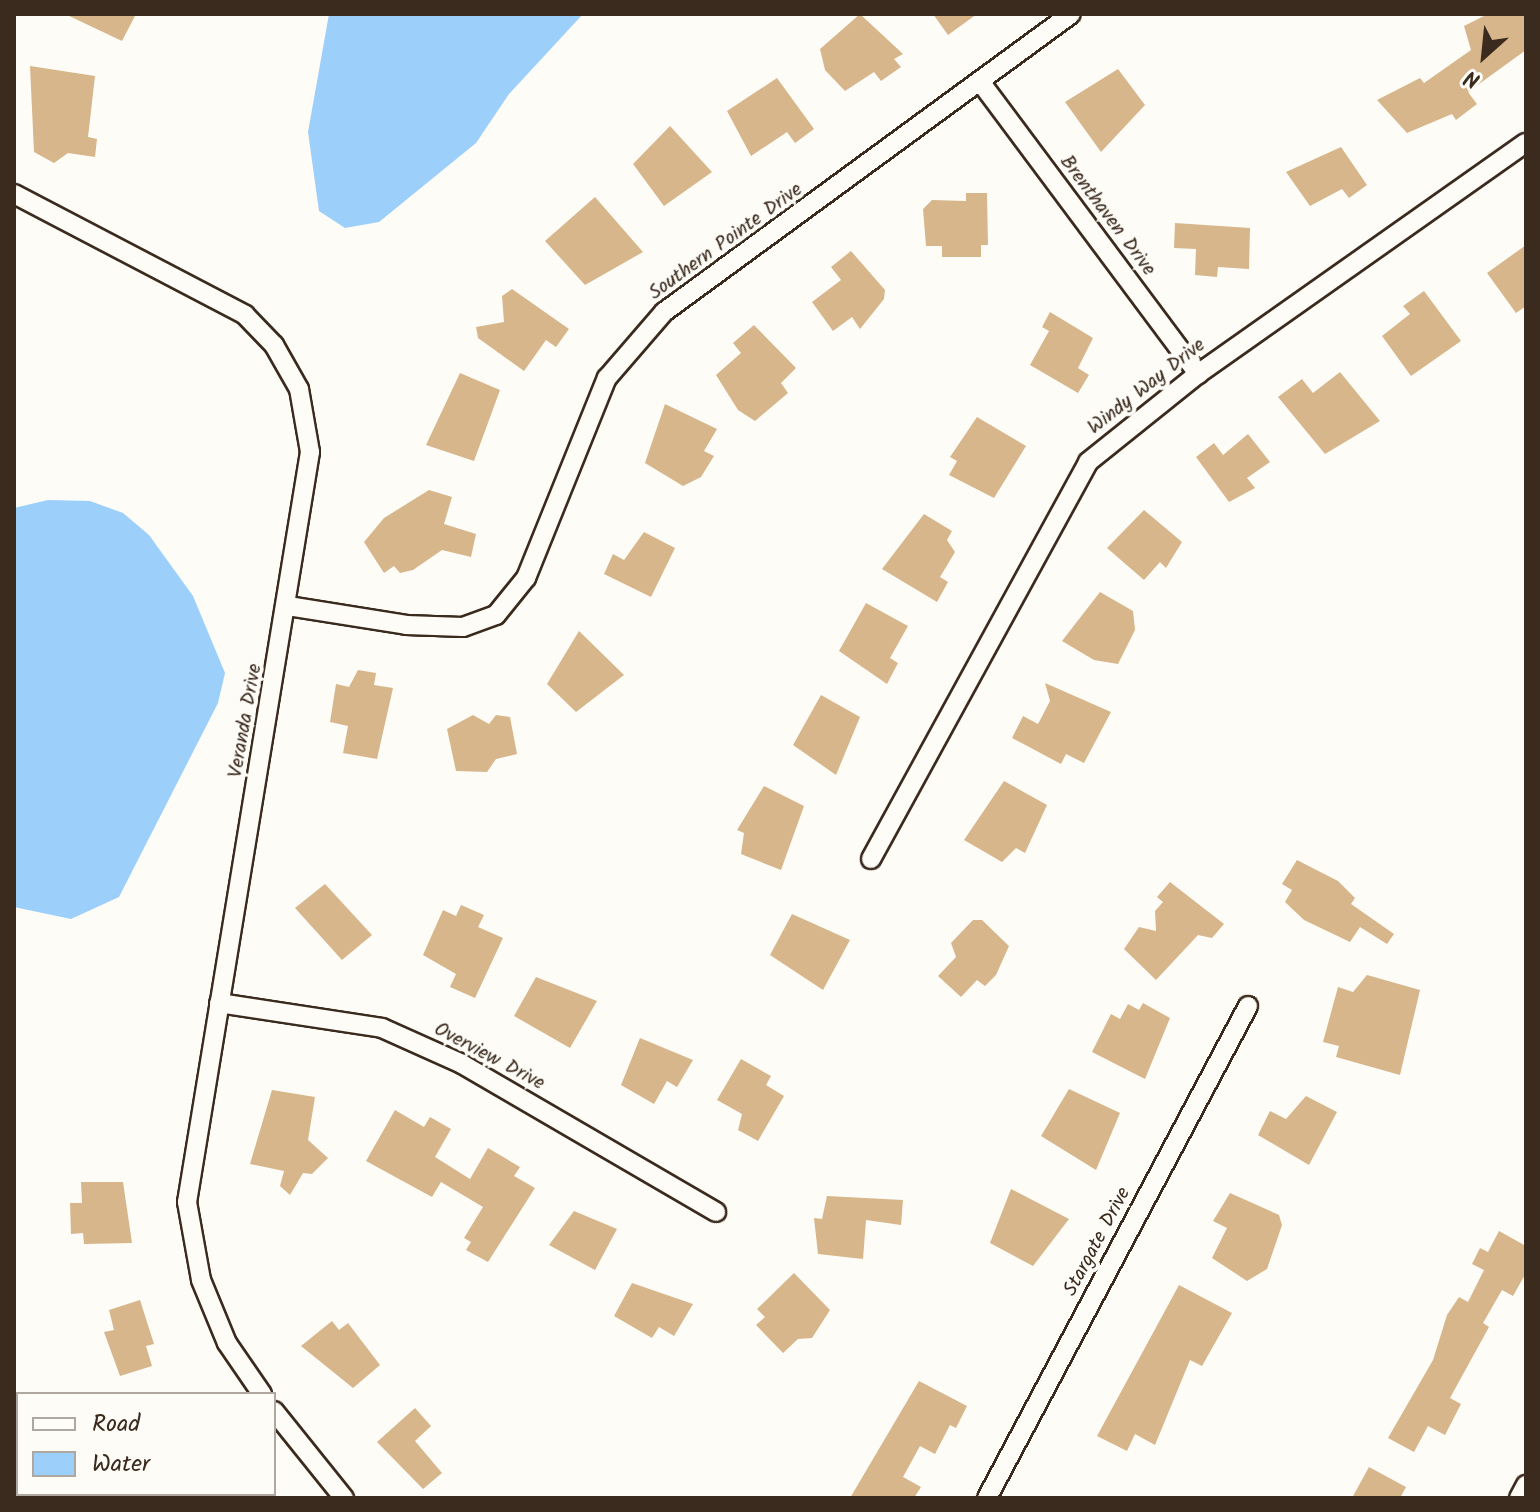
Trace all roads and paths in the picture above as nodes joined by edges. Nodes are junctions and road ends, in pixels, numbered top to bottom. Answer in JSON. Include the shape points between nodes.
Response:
{"nodes":[{"id":1,"x":1071,"y":14,"type":"edge"},
{"id":2,"x":982,"y":84,"type":"junction"},
{"id":3,"x":1526,"y":143,"type":"edge"},
{"id":4,"x":14,"y":194,"type":"edge"},
{"id":5,"x":1198,"y":374,"type":"junction"},
{"id":6,"x":288,"y":606,"type":"junction"},
{"id":7,"x":871,"y":859,"type":"dead end"},
{"id":8,"x":219,"y":1003,"type":"junction"},
{"id":9,"x":1248,"y":1006,"type":"dead end"},
{"id":10,"x":716,"y":1212,"type":"dead end"},
{"id":11,"x":261,"y":1392,"type":"edge"},
{"id":12,"x":276,"y":1413,"type":"edge"},
{"id":13,"x":1526,"y":1485,"type":"edge"},
{"id":14,"x":344,"y":1498,"type":"edge"},
{"id":15,"x":987,"y":1498,"type":"edge"},
{"id":16,"x":1519,"y":1498,"type":"edge"}],
"edges":[{"from":1,"to":2,"type":"street","name":"Southern Pointe Drive"},
{"from":2,"to":5,"type":"street","name":"Brenthaven Drive"},
{"from":2,"to":6,"type":"street","name":"Southern Pointe Drive","via":[[664,312],[607,378],[526,578],[496,615],[463,627],[406,625]]},
{"from":3,"to":5,"type":"street","name":"Windy Way Drive"},
{"from":4,"to":6,"type":"street","name":"Veranda Drive","via":[[245,315],[274,345],[299,389],[310,452]]},
{"from":5,"to":7,"type":"street","name":"Windy Way Drive","via":[[1088,462]]},
{"from":6,"to":8,"type":"street","name":"Veranda Drive"},
{"from":8,"to":10,"type":"street","name":"Overview Drive","via":[[382,1028],[462,1064]]},
{"from":8,"to":11,"type":"street","name":"Veranda Drive","via":[[187,1202],[201,1280],[227,1343]]},
{"from":9,"to":15,"type":"street","name":"Stargate Drive"},
{"from":12,"to":14,"type":"street"},
{"from":13,"to":16,"type":"street"}]}
